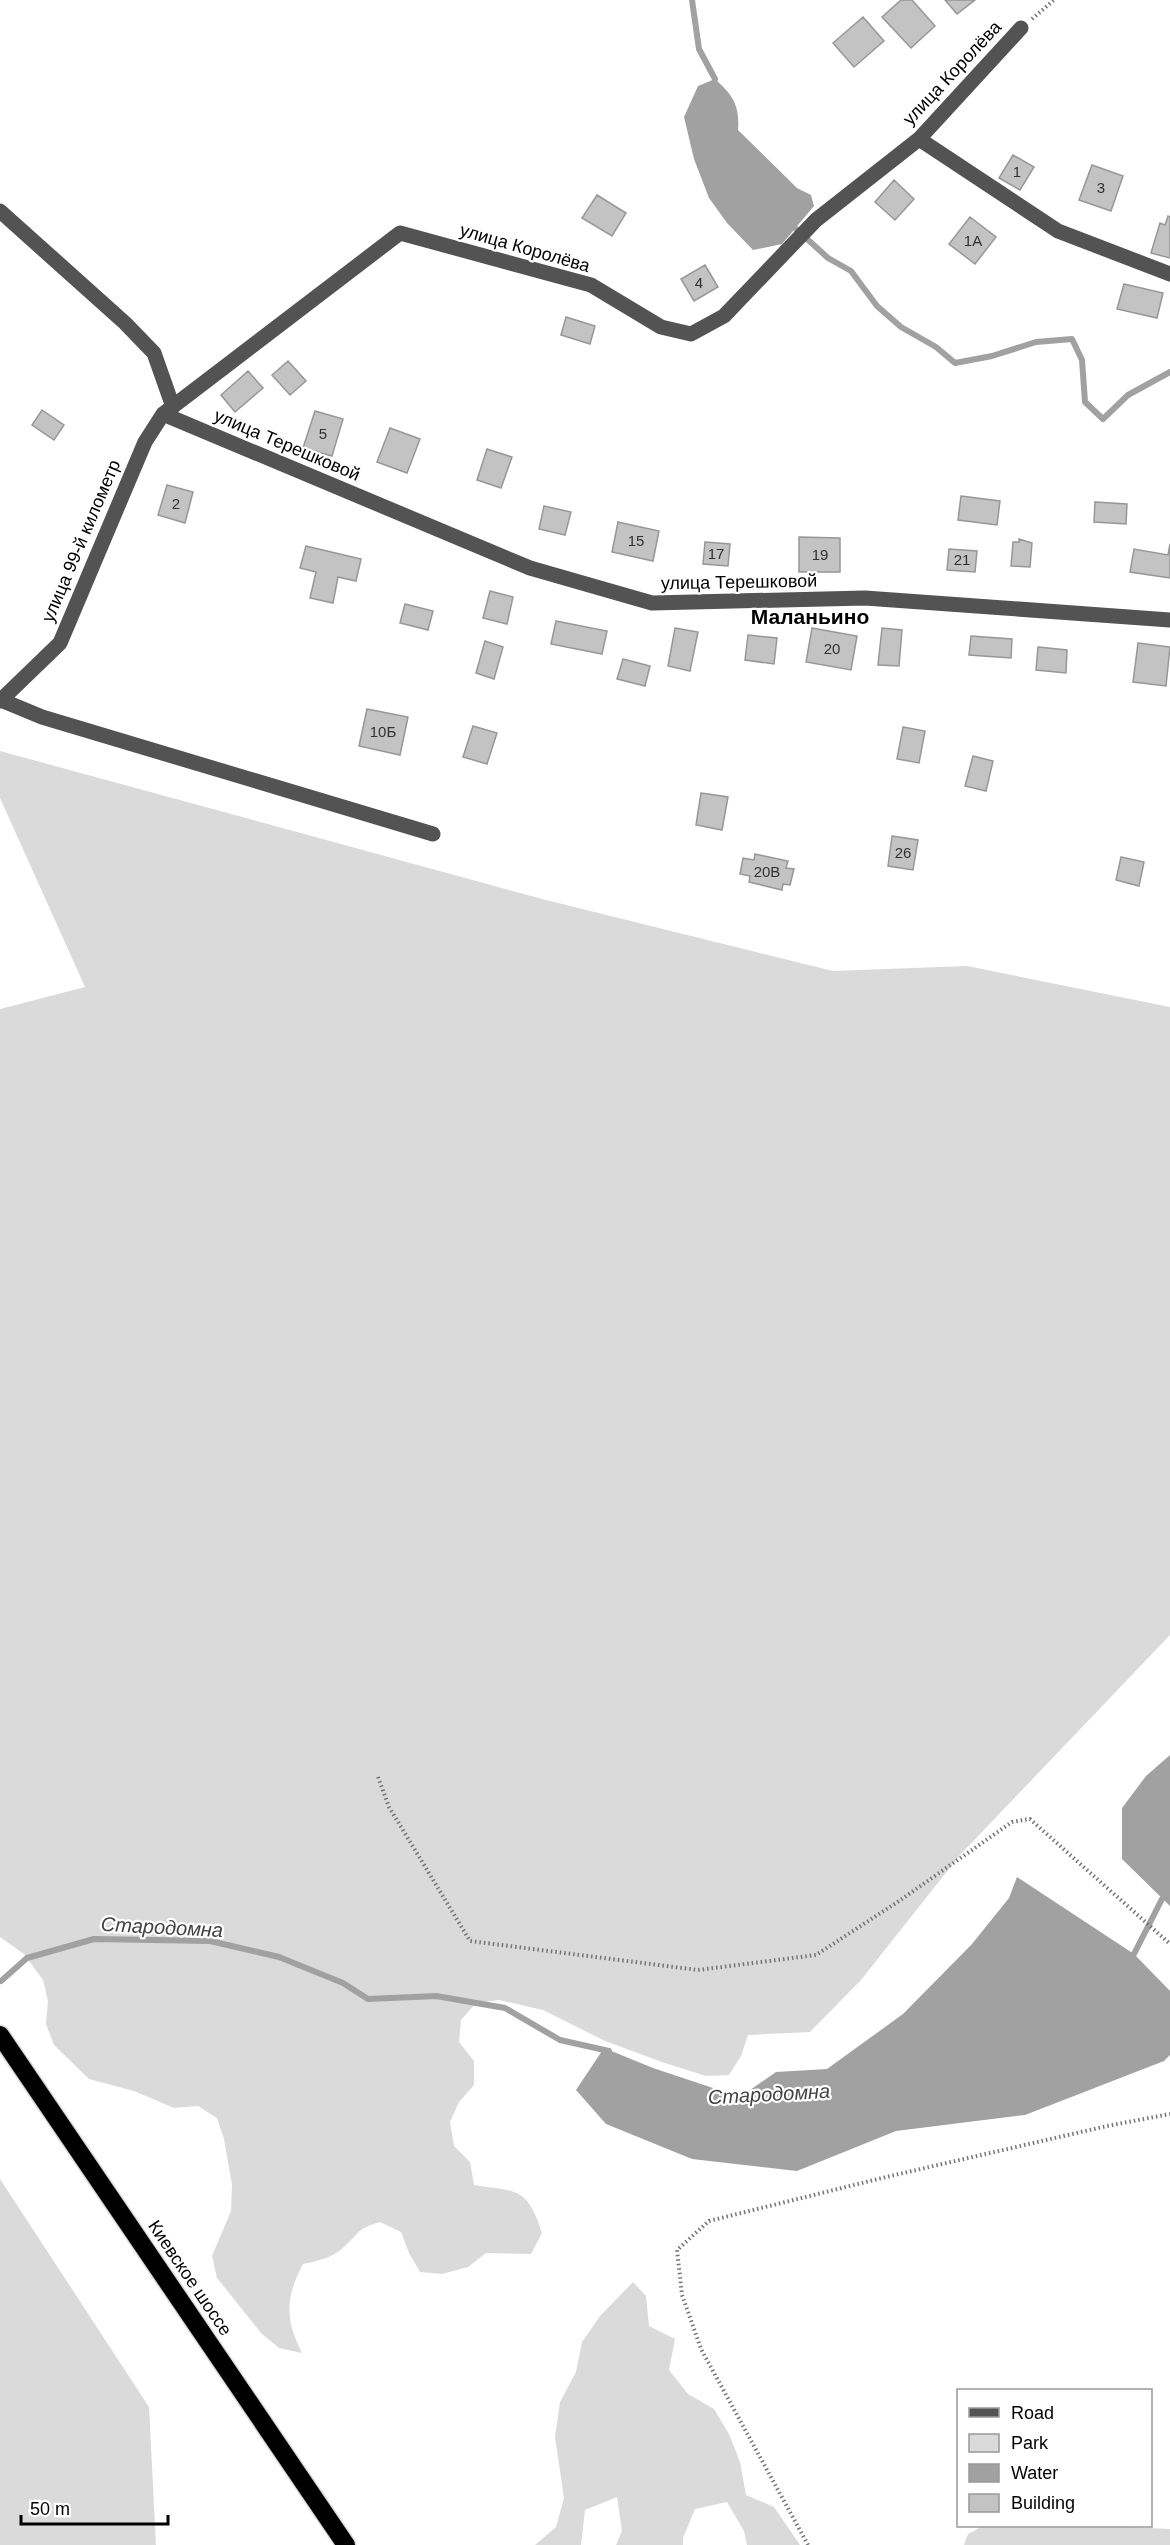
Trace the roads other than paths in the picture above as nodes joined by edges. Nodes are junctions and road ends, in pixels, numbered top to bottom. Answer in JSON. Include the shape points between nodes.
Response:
{"nodes":[{"id":1,"x":1021,"y":28,"type":"road end"},
{"id":2,"x":920,"y":139,"type":"junction"},
{"id":3,"x":0,"y":211,"type":"edge"},
{"id":4,"x":1170,"y":274,"type":"edge"},
{"id":5,"x":168,"y":411,"type":"junction"},
{"id":6,"x":1170,"y":620,"type":"edge"},
{"id":7,"x":1,"y":700,"type":"edge"},
{"id":8,"x":433,"y":834,"type":"dead end"},
{"id":9,"x":0,"y":2035,"type":"edge"},
{"id":10,"x":346,"y":2545,"type":"edge"}],
"edges":[{"from":1,"to":2,"type":"street","name":"улица Королёва"},
{"from":2,"to":4,"type":"street","via":[[1058,231]]},
{"from":2,"to":5,"type":"street","name":"улица Королёва","via":[[816,220],[724,316],[691,334],[661,327],[591,285],[400,233]]},
{"from":3,"to":5,"type":"street","via":[[154,353]]},
{"from":5,"to":6,"type":"street","name":"улица Терешковой","via":[[530,568],[652,603],[865,598]]},
{"from":5,"to":7,"type":"street","name":"улица 99-й километр","via":[[145,442],[60,643]]},
{"from":7,"to":8,"type":"street","via":[[42,717]]},
{"from":9,"to":10,"type":"highway","name":"Киевское шоссе"}]}
